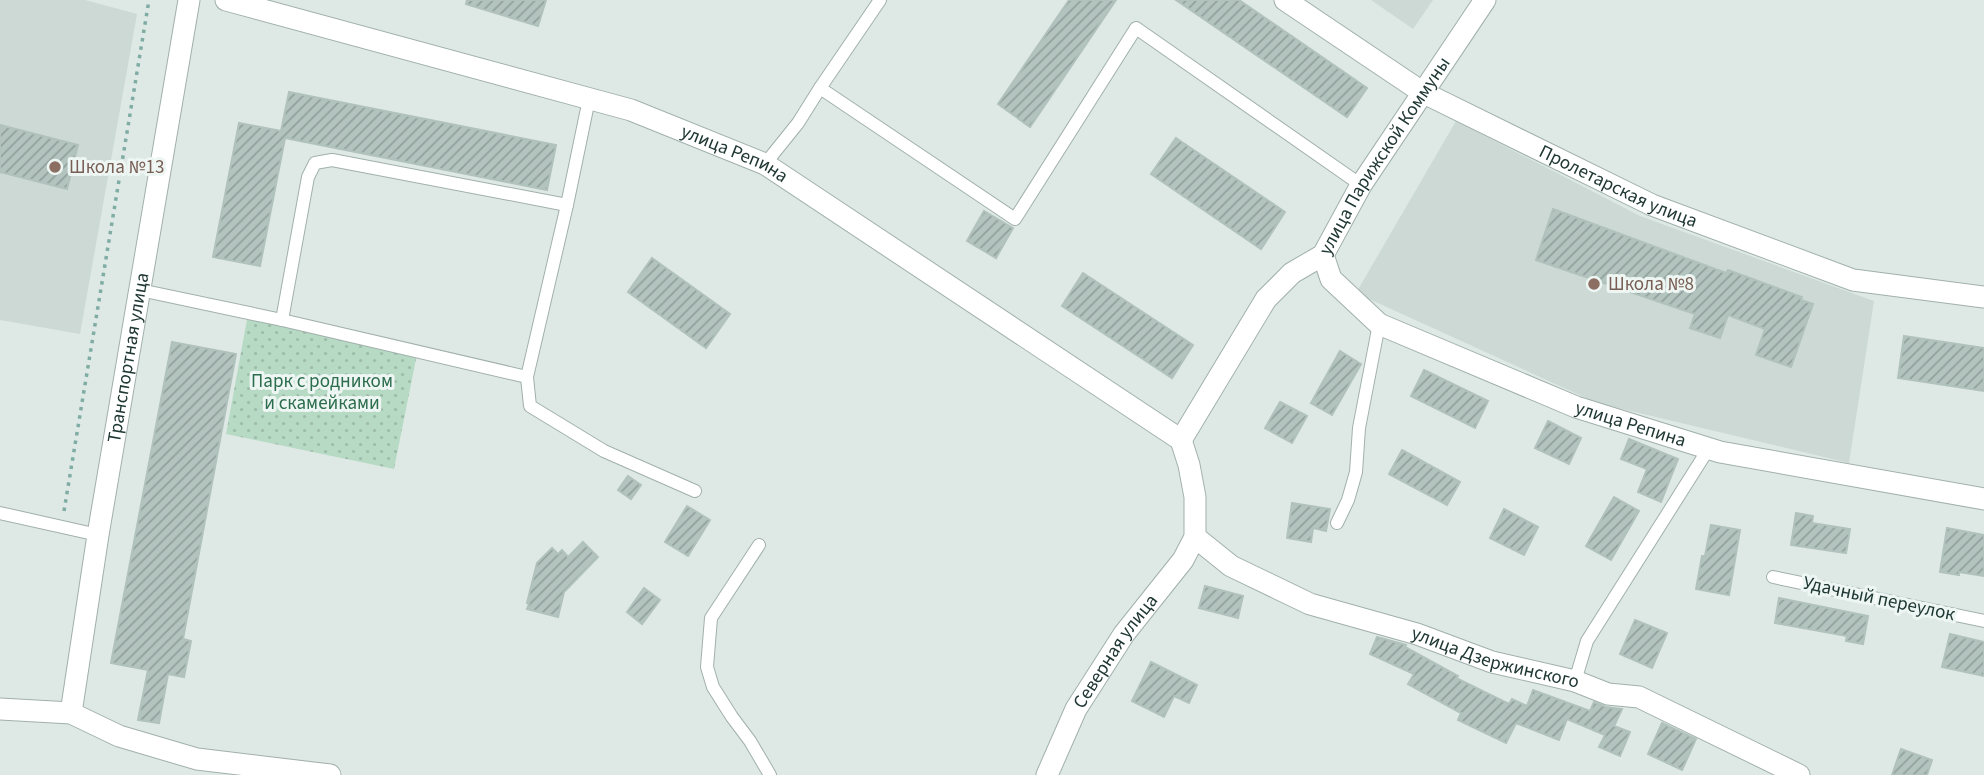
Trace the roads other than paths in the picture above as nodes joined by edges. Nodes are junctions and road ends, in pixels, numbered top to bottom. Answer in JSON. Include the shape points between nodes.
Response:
{"nodes":[{"id":1,"x":189,"y":0,"type":"edge"},
{"id":2,"x":226,"y":0,"type":"edge"},
{"id":3,"x":880,"y":0,"type":"edge"},
{"id":4,"x":1284,"y":0,"type":"edge"},
{"id":5,"x":1485,"y":0,"type":"edge"},
{"id":6,"x":820,"y":88,"type":"junction"},
{"id":7,"x":1422,"y":92,"type":"junction"},
{"id":8,"x":589,"y":99,"type":"junction"},
{"id":9,"x":765,"y":164,"type":"junction"},
{"id":10,"x":1361,"y":185,"type":"junction"},
{"id":11,"x":567,"y":205,"type":"junction"},
{"id":12,"x":1323,"y":255,"type":"junction"},
{"id":13,"x":140,"y":290,"type":"junction"},
{"id":14,"x":1984,"y":297,"type":"edge"},
{"id":15,"x":282,"y":320,"type":"junction"},
{"id":16,"x":1379,"y":324,"type":"junction"},
{"id":17,"x":527,"y":377,"type":"junction"},
{"id":18,"x":1181,"y":440,"type":"junction"},
{"id":19,"x":1709,"y":448,"type":"junction"},
{"id":20,"x":695,"y":491,"type":"dead end"},
{"id":21,"x":1984,"y":499,"type":"edge"},
{"id":22,"x":0,"y":513,"type":"edge"},
{"id":23,"x":1337,"y":523,"type":"dead end"},
{"id":24,"x":98,"y":535,"type":"junction"},
{"id":25,"x":1195,"y":537,"type":"junction"},
{"id":26,"x":759,"y":545,"type":"dead end"},
{"id":27,"x":1773,"y":578,"type":"dead end"},
{"id":28,"x":1984,"y":621,"type":"edge"},
{"id":29,"x":1575,"y":681,"type":"junction"},
{"id":30,"x":0,"y":709,"type":"edge"},
{"id":31,"x":71,"y":713,"type":"junction"},
{"id":32,"x":330,"y":775,"type":"edge"},
{"id":33,"x":770,"y":775,"type":"edge"},
{"id":34,"x":1047,"y":775,"type":"edge"},
{"id":35,"x":1799,"y":775,"type":"edge"}],
"edges":[{"from":1,"to":13,"type":"street","name":"Транспортная улица"},
{"from":2,"to":8,"type":"street","name":"улица Репина"},
{"from":3,"to":6,"type":"lane"},
{"from":4,"to":7,"type":"street","name":"Пролетарская улица"},
{"from":5,"to":7,"type":"street","name":"улица Парижской Коммуны"},
{"from":6,"to":9,"type":"lane"},
{"from":6,"to":10,"type":"lane","via":[[1015,219],[1136,28]]},
{"from":7,"to":10,"type":"street","name":"улица Парижской Коммуны"},
{"from":7,"to":14,"type":"street","name":"Пролетарская улица","via":[[1652,205],[1853,280]]},
{"from":8,"to":9,"type":"street","name":"улица Репина","via":[[631,110]]},
{"from":8,"to":11,"type":"lane"},
{"from":9,"to":18,"type":"street","name":"улица Репина"},
{"from":10,"to":12,"type":"street","name":"улица Парижской Коммуны"},
{"from":11,"to":15,"type":"lane","via":[[332,160],[315,163],[308,177]]},
{"from":11,"to":17,"type":"lane"},
{"from":12,"to":16,"type":"street","name":"улица Репина","via":[[1331,279]]},
{"from":12,"to":18,"type":"street","name":"улица Парижской Коммуны","via":[[1292,273],[1266,299]]},
{"from":13,"to":15,"type":"lane"},
{"from":13,"to":24,"type":"street","name":"Транспортная улица"},
{"from":15,"to":17,"type":"lane"},
{"from":16,"to":19,"type":"street","name":"улица Репина","via":[[1576,407]]},
{"from":16,"to":23,"type":"lane","via":[[1359,428],[1356,472]]},
{"from":17,"to":20,"type":"lane","via":[[530,407],[604,451]]},
{"from":18,"to":25,"type":"street","via":[[1195,497]]},
{"from":19,"to":21,"type":"street","name":"улица Репина"},
{"from":19,"to":29,"type":"lane","via":[[1587,642]]},
{"from":22,"to":24,"type":"lane"},
{"from":24,"to":31,"type":"street","name":"Транспортная улица"},
{"from":25,"to":29,"type":"street","name":"улица Дзержинского","via":[[1231,566],[1311,604],[1417,634],[1492,662]]},
{"from":25,"to":34,"type":"street","name":"Северная улица","via":[[1184,560],[1124,634],[1076,709]]},
{"from":26,"to":33,"type":"lane","via":[[711,618],[707,667],[713,687]]},
{"from":27,"to":28,"type":"lane","name":"Удачный переулок"},
{"from":29,"to":35,"type":"street","name":"улица Дзержинского","via":[[1608,694],[1639,697]]},
{"from":30,"to":31,"type":"street"},
{"from":31,"to":32,"type":"street","via":[[118,736],[197,759]]}]}
